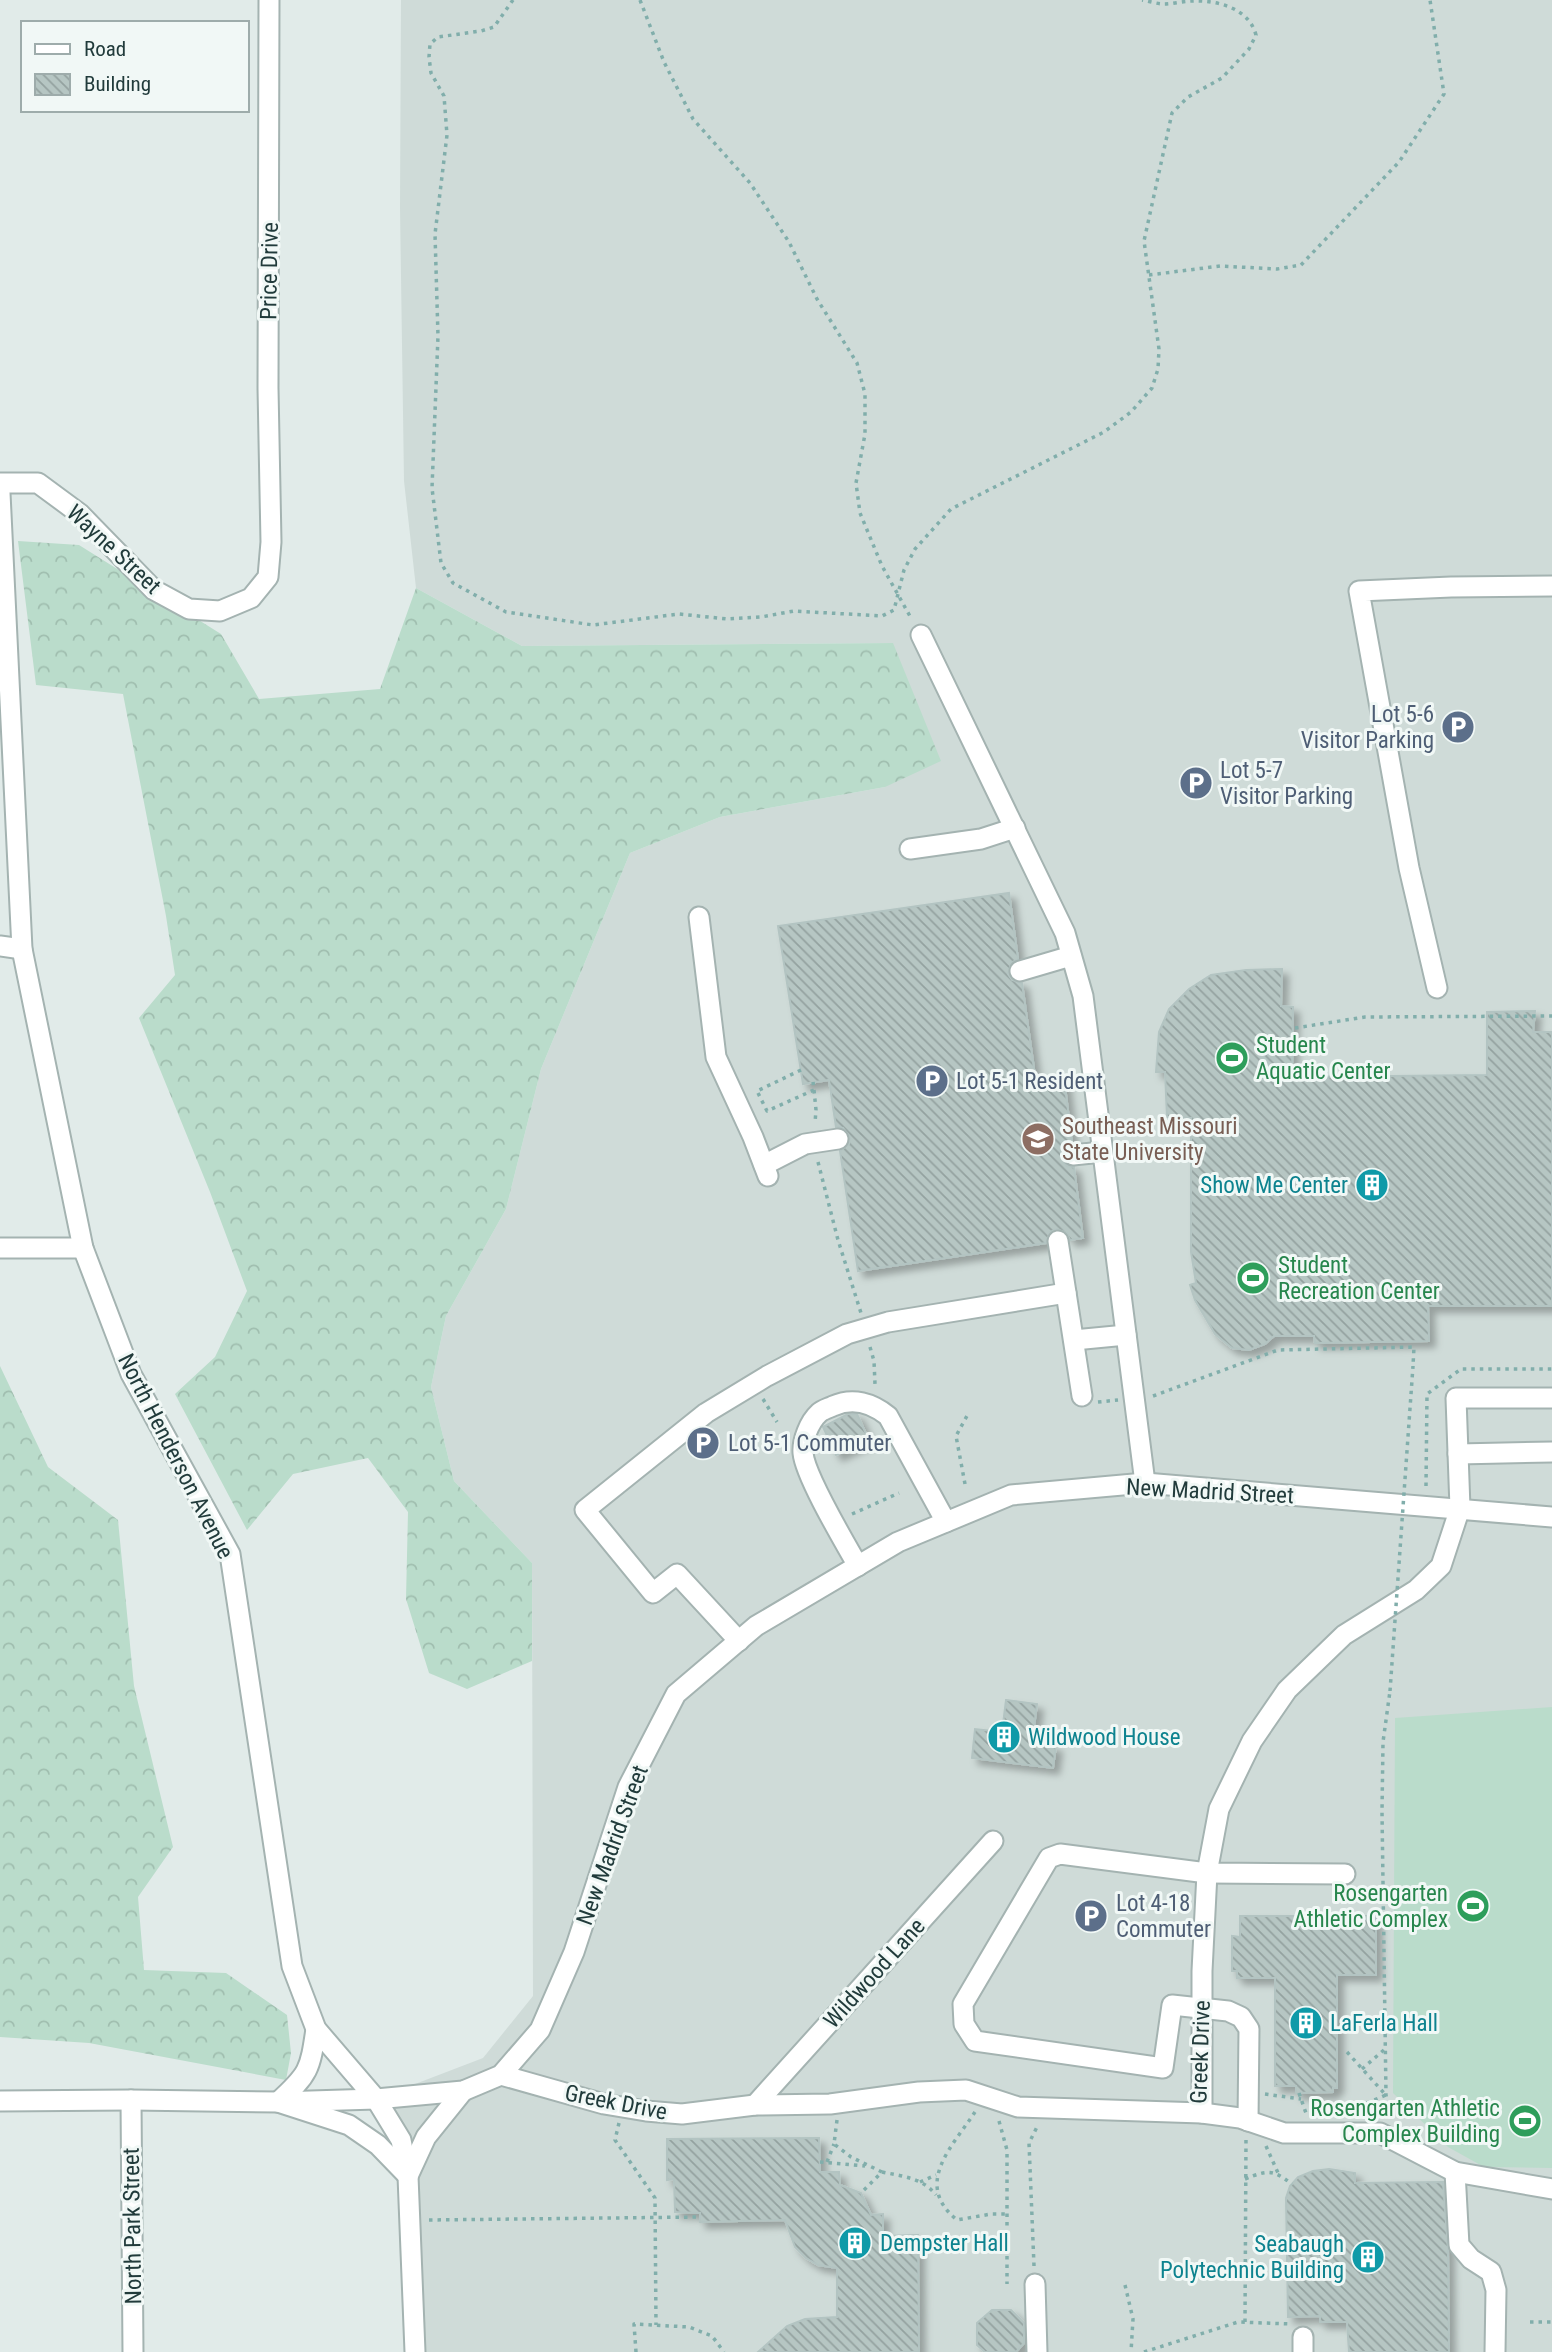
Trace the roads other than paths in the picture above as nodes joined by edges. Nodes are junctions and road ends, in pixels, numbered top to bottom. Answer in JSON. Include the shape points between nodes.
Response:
{"nodes":[{"id":1,"x":270,"y":0,"type":"edge"},
{"id":2,"x":0,"y":483,"type":"edge"},
{"id":3,"x":0,"y":493,"type":"edge"},
{"id":4,"x":271,"y":542,"type":"joint"},
{"id":5,"x":1552,"y":586,"type":"edge"},
{"id":6,"x":921,"y":635,"type":"road end"},
{"id":7,"x":1015,"y":828,"type":"junction"},
{"id":8,"x":909,"y":849,"type":"dead end"},
{"id":9,"x":699,"y":917,"type":"dead end"},
{"id":10,"x":0,"y":946,"type":"edge"},
{"id":11,"x":22,"y":949,"type":"junction"},
{"id":12,"x":1071,"y":956,"type":"junction"},
{"id":13,"x":1020,"y":971,"type":"dead end"},
{"id":14,"x":1437,"y":988,"type":"dead end"},
{"id":15,"x":838,"y":1139,"type":"dead end"},
{"id":16,"x":1102,"y":1152,"type":"junction"},
{"id":17,"x":1073,"y":1155,"type":"dead end"},
{"id":18,"x":1058,"y":1241,"type":"dead end"},
{"id":19,"x":0,"y":1248,"type":"edge"},
{"id":20,"x":82,"y":1248,"type":"junction"},
{"id":21,"x":1066,"y":1293,"type":"junction"},
{"id":22,"x":1126,"y":1335,"type":"junction"},
{"id":23,"x":1074,"y":1340,"type":"junction"},
{"id":24,"x":1082,"y":1396,"type":"dead end"},
{"id":25,"x":1552,"y":1398,"type":"edge"},
{"id":26,"x":1552,"y":1452,"type":"edge"},
{"id":27,"x":1458,"y":1454,"type":"junction"},
{"id":28,"x":1145,"y":1483,"type":"junction"},
{"id":29,"x":1460,"y":1508,"type":"junction"},
{"id":30,"x":1552,"y":1517,"type":"edge"},
{"id":31,"x":946,"y":1522,"type":"junction"},
{"id":32,"x":858,"y":1566,"type":"junction"},
{"id":33,"x":738,"y":1641,"type":"junction"},
{"id":34,"x":993,"y":1841,"type":"dead end"},
{"id":35,"x":1207,"y":1873,"type":"junction"},
{"id":36,"x":1345,"y":1874,"type":"dead end"},
{"id":37,"x":1202,"y":2007,"type":"junction"},
{"id":38,"x":316,"y":2029,"type":"junction"},
{"id":39,"x":501,"y":2075,"type":"junction"},
{"id":40,"x":463,"y":2091,"type":"junction"},
{"id":41,"x":376,"y":2099,"type":"junction"},
{"id":42,"x":131,"y":2100,"type":"junction"},
{"id":43,"x":0,"y":2101,"type":"edge"},
{"id":44,"x":278,"y":2102,"type":"junction"},
{"id":45,"x":755,"y":2105,"type":"junction"},
{"id":46,"x":1202,"y":2113,"type":"junction"},
{"id":47,"x":1248,"y":2120,"type":"junction"},
{"id":48,"x":1455,"y":2172,"type":"junction"},
{"id":49,"x":408,"y":2176,"type":"junction"},
{"id":50,"x":1552,"y":2189,"type":"edge"},
{"id":51,"x":1035,"y":2284,"type":"road end"},
{"id":52,"x":133,"y":2352,"type":"edge"},
{"id":53,"x":415,"y":2352,"type":"edge"},
{"id":54,"x":1037,"y":2352,"type":"edge"},
{"id":55,"x":1495,"y":2352,"type":"edge"}],
"edges":[{"from":1,"to":4,"type":"street","name":"Price Drive"},
{"from":2,"to":4,"type":"street","name":"Wayne Street","via":[[38,483],[80,514],[154,590],[189,609],[219,611],[251,598],[268,577]]},
{"from":3,"to":11,"type":"street","name":"North Henderson Avenue"},
{"from":5,"to":14,"type":"street","via":[[1359,591],[1409,868]]},
{"from":6,"to":7,"type":"street"},
{"from":7,"to":8,"type":"street","via":[[981,839]]},
{"from":7,"to":12,"type":"street","via":[[1065,933]]},
{"from":9,"to":15,"type":"street","via":[[716,1057],[766,1171],[805,1144]]},
{"from":10,"to":11,"type":"street"},
{"from":11,"to":20,"type":"street","name":"North Henderson Avenue"},
{"from":12,"to":13,"type":"street"},
{"from":12,"to":16,"type":"street","via":[[1083,996]]},
{"from":16,"to":17,"type":"street"},
{"from":16,"to":22,"type":"street"},
{"from":18,"to":21,"type":"street"},
{"from":19,"to":20,"type":"street"},
{"from":20,"to":38,"type":"street","name":"North Henderson Avenue","via":[[131,1374],[230,1554],[292,1966]]},
{"from":21,"to":23,"type":"street"},
{"from":21,"to":33,"type":"street","via":[[888,1322],[847,1334],[706,1413],[585,1510],[653,1593],[677,1574]]},
{"from":22,"to":23,"type":"street"},
{"from":22,"to":28,"type":"street"},
{"from":23,"to":24,"type":"street"},
{"from":25,"to":27,"type":"street","via":[[1456,1398]]},
{"from":26,"to":27,"type":"street"},
{"from":27,"to":29,"type":"street"},
{"from":28,"to":29,"type":"street","name":"New Madrid Street"},
{"from":28,"to":31,"type":"street","name":"New Madrid Street","via":[[1011,1495]]},
{"from":29,"to":30,"type":"street","name":"New Madrid Street"},
{"from":29,"to":35,"type":"street","name":"Greek Drive","via":[[1441,1566],[1416,1590],[1344,1635],[1280,1700],[1252,1741],[1219,1809]]},
{"from":31,"to":32,"type":"street","name":"New Madrid Street","via":[[898,1542]]},
{"from":31,"to":32,"type":"street","via":[[888,1416],[874,1405],[858,1402],[838,1404],[819,1413],[806,1436],[803,1454]]},
{"from":32,"to":33,"type":"street","name":"New Madrid Street"},
{"from":33,"to":39,"type":"street","name":"New Madrid Street","via":[[676,1694],[628,1787],[574,1952],[540,2029]]},
{"from":34,"to":45,"type":"street","name":"Wildwood Lane"},
{"from":35,"to":36,"type":"street"},
{"from":35,"to":37,"type":"street","name":"Greek Drive"},
{"from":35,"to":37,"type":"street","via":[[1059,1854],[1049,1858],[963,2004],[964,2024],[975,2041],[1163,2068],[1172,2005]]},
{"from":37,"to":46,"type":"street","name":"Greek Drive"},
{"from":37,"to":47,"type":"street","via":[[1241,2017],[1249,2029]]},
{"from":38,"to":41,"type":"street","name":"North Henderson Avenue"},
{"from":38,"to":44,"type":"street","via":[[311,2063],[300,2082]]},
{"from":39,"to":40,"type":"street","name":"New Madrid Street"},
{"from":39,"to":45,"type":"street","name":"Greek Drive","via":[[646,2111],[682,2114]]},
{"from":40,"to":41,"type":"street","name":"New Madrid Street"},
{"from":40,"to":49,"type":"street","via":[[426,2137]]},
{"from":41,"to":44,"type":"street","name":"New Madrid Street"},
{"from":41,"to":49,"type":"street","name":"North Henderson Avenue","via":[[401,2140]]},
{"from":42,"to":43,"type":"street","name":"New Madrid Street"},
{"from":42,"to":44,"type":"street","name":"New Madrid Street"},
{"from":42,"to":52,"type":"street","name":"North Park Street"},
{"from":44,"to":49,"type":"street","via":[[349,2125]]},
{"from":45,"to":46,"type":"street","name":"Greek Drive","via":[[830,2104],[966,2090],[1018,2107]]},
{"from":46,"to":47,"type":"street"},
{"from":47,"to":48,"type":"street","via":[[1284,2133],[1380,2133]]},
{"from":48,"to":50,"type":"street"},
{"from":48,"to":55,"type":"street","via":[[1459,2245],[1491,2272],[1496,2290]]},
{"from":49,"to":53,"type":"street","name":"North Henderson Avenue"},
{"from":51,"to":54,"type":"street"}]}
